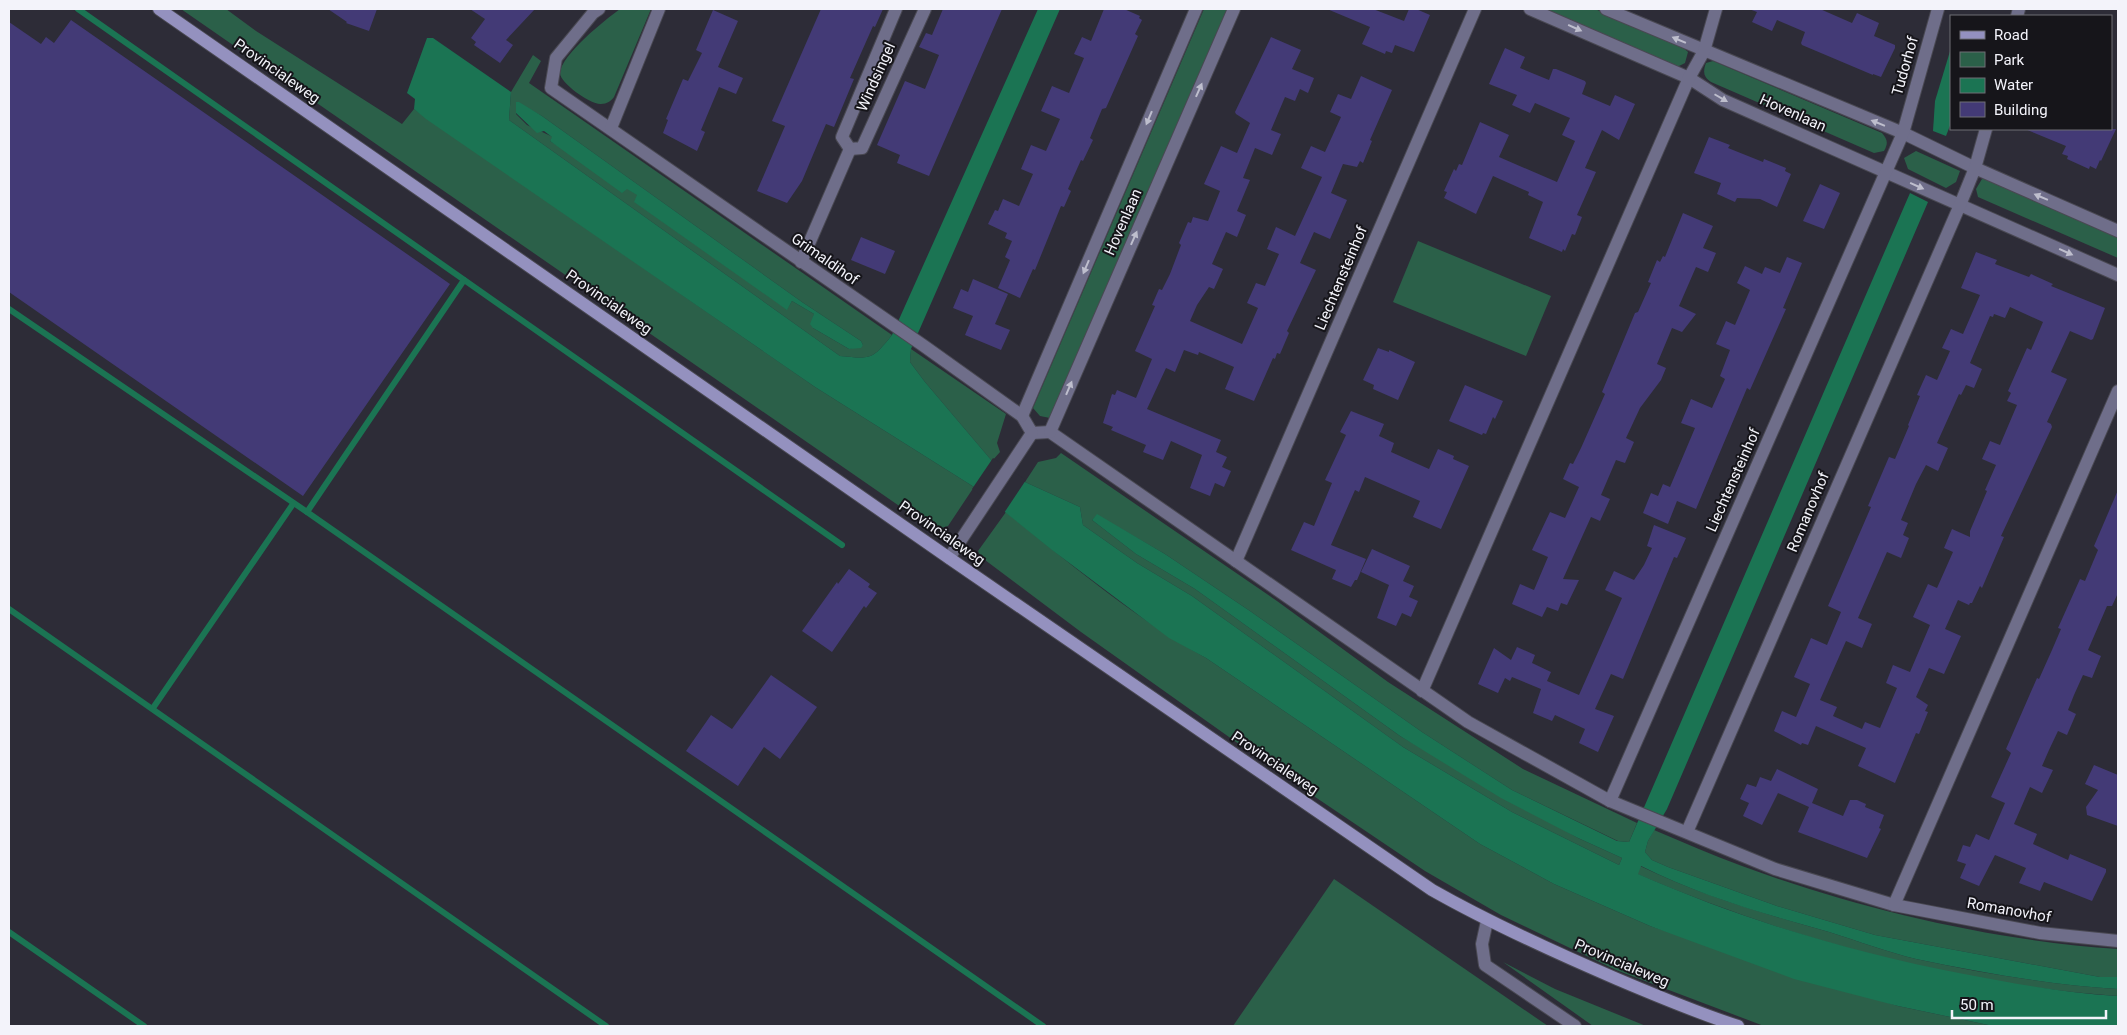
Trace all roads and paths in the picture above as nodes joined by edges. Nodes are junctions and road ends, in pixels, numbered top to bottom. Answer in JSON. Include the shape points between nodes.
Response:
{"nodes":[{"id":1,"x":159,"y":9,"type":"edge"},
{"id":2,"x":599,"y":9,"type":"edge"},
{"id":3,"x":659,"y":9,"type":"edge"},
{"id":4,"x":896,"y":9,"type":"edge"},
{"id":5,"x":925,"y":9,"type":"edge"},
{"id":6,"x":1196,"y":9,"type":"edge"},
{"id":7,"x":1234,"y":9,"type":"edge"},
{"id":8,"x":1475,"y":9,"type":"edge"},
{"id":9,"x":1530,"y":9,"type":"edge"},
{"id":10,"x":1606,"y":9,"type":"edge"},
{"id":11,"x":1716,"y":9,"type":"edge"},
{"id":12,"x":1938,"y":9,"type":"edge"},
{"id":13,"x":1704,"y":51,"type":"junction"},
{"id":14,"x":1689,"y":78,"type":"junction"},
{"id":15,"x":610,"y":128,"type":"junction"},
{"id":16,"x":1986,"y":130,"type":"edge"},
{"id":17,"x":1903,"y":133,"type":"junction"},
{"id":18,"x":850,"y":149,"type":"junction"},
{"id":19,"x":1975,"y":168,"type":"junction"},
{"id":20,"x":1886,"y":172,"type":"junction"},
{"id":21,"x":1960,"y":205,"type":"junction"},
{"id":22,"x":2118,"y":231,"type":"edge"},
{"id":23,"x":801,"y":262,"type":"junction"},
{"id":24,"x":2118,"y":275,"type":"edge"},
{"id":25,"x":2118,"y":391,"type":"edge"},
{"id":26,"x":1022,"y":416,"type":"junction"},
{"id":27,"x":1050,"y":432,"type":"junction"},
{"id":28,"x":1032,"y":433,"type":"junction"},
{"id":29,"x":949,"y":558,"type":"junction"},
{"id":30,"x":1236,"y":561,"type":"junction"},
{"id":31,"x":1422,"y":691,"type":"junction"},
{"id":32,"x":1610,"y":801,"type":"junction"},
{"id":33,"x":1687,"y":832,"type":"junction"},
{"id":34,"x":1894,"y":905,"type":"junction"},
{"id":35,"x":1487,"y":921,"type":"junction"},
{"id":36,"x":2118,"y":941,"type":"edge"},
{"id":37,"x":1575,"y":1026,"type":"edge"},
{"id":38,"x":1738,"y":1026,"type":"edge"}],
"edges":[{"from":1,"to":29,"type":"main road","name":"Provincialeweg"},
{"from":2,"to":15,"type":"street","name":"Grimaldihof","via":[[556,58],[551,88]]},
{"from":3,"to":15,"type":"street"},
{"from":4,"to":18,"type":"street","name":"Windsingel","via":[[842,137]]},
{"from":5,"to":18,"type":"street","name":"Windsingel","via":[[862,148]]},
{"from":6,"to":26,"type":"street","name":"Hovenlaan","one_way":true},
{"from":27,"to":7,"type":"street","name":"Hovenlaan","one_way":true},
{"from":8,"to":30,"type":"street","name":"Liechtensteinhof"},
{"from":9,"to":14,"type":"street","name":"Hovenlaan","one_way":true},
{"from":13,"to":10,"type":"street","name":"Hovenlaan","one_way":true},
{"from":11,"to":13,"type":"street"},
{"from":12,"to":17,"type":"street","name":"Tudorhof"},
{"from":13,"to":14,"type":"street"},
{"from":17,"to":13,"type":"street","name":"Hovenlaan","one_way":true},
{"from":14,"to":20,"type":"street","name":"Hovenlaan","one_way":true,"via":[[1723,100]]},
{"from":14,"to":31,"type":"street"},
{"from":15,"to":23,"type":"street","name":"Grimaldihof"},
{"from":16,"to":19,"type":"street"},
{"from":17,"to":19,"type":"street","name":"Hovenlaan"},
{"from":17,"to":20,"type":"street"},
{"from":18,"to":23,"type":"street"},
{"from":19,"to":21,"type":"street"},
{"from":22,"to":19,"type":"street","name":"Hovenlaan","one_way":true},
{"from":20,"to":21,"type":"street","name":"Hovenlaan","one_way":true},
{"from":20,"to":32,"type":"street","name":"Liechtensteinhof"},
{"from":21,"to":24,"type":"street","name":"Hovenlaan","one_way":true},
{"from":21,"to":33,"type":"street","name":"Romanovhof"},
{"from":23,"to":26,"type":"street","name":"Grimaldihof"},
{"from":25,"to":34,"type":"street"},
{"from":26,"to":28,"type":"street"},
{"from":27,"to":28,"type":"street"},
{"from":27,"to":30,"type":"street"},
{"from":28,"to":29,"type":"street"},
{"from":29,"to":35,"type":"main road","name":"Provincialeweg","via":[[1432,890]]},
{"from":30,"to":31,"type":"street"},
{"from":31,"to":32,"type":"street","via":[[1468,722]]},
{"from":32,"to":33,"type":"street","name":"Romanovhof"},
{"from":33,"to":34,"type":"street","name":"Romanovhof","via":[[1775,868]]},
{"from":34,"to":36,"type":"street","name":"Romanovhof","via":[[2040,933]]},
{"from":35,"to":37,"type":"street","via":[[1482,944],[1485,965]]},
{"from":35,"to":38,"type":"main road","name":"Provincialeweg","via":[[1680,1006]]}]}
